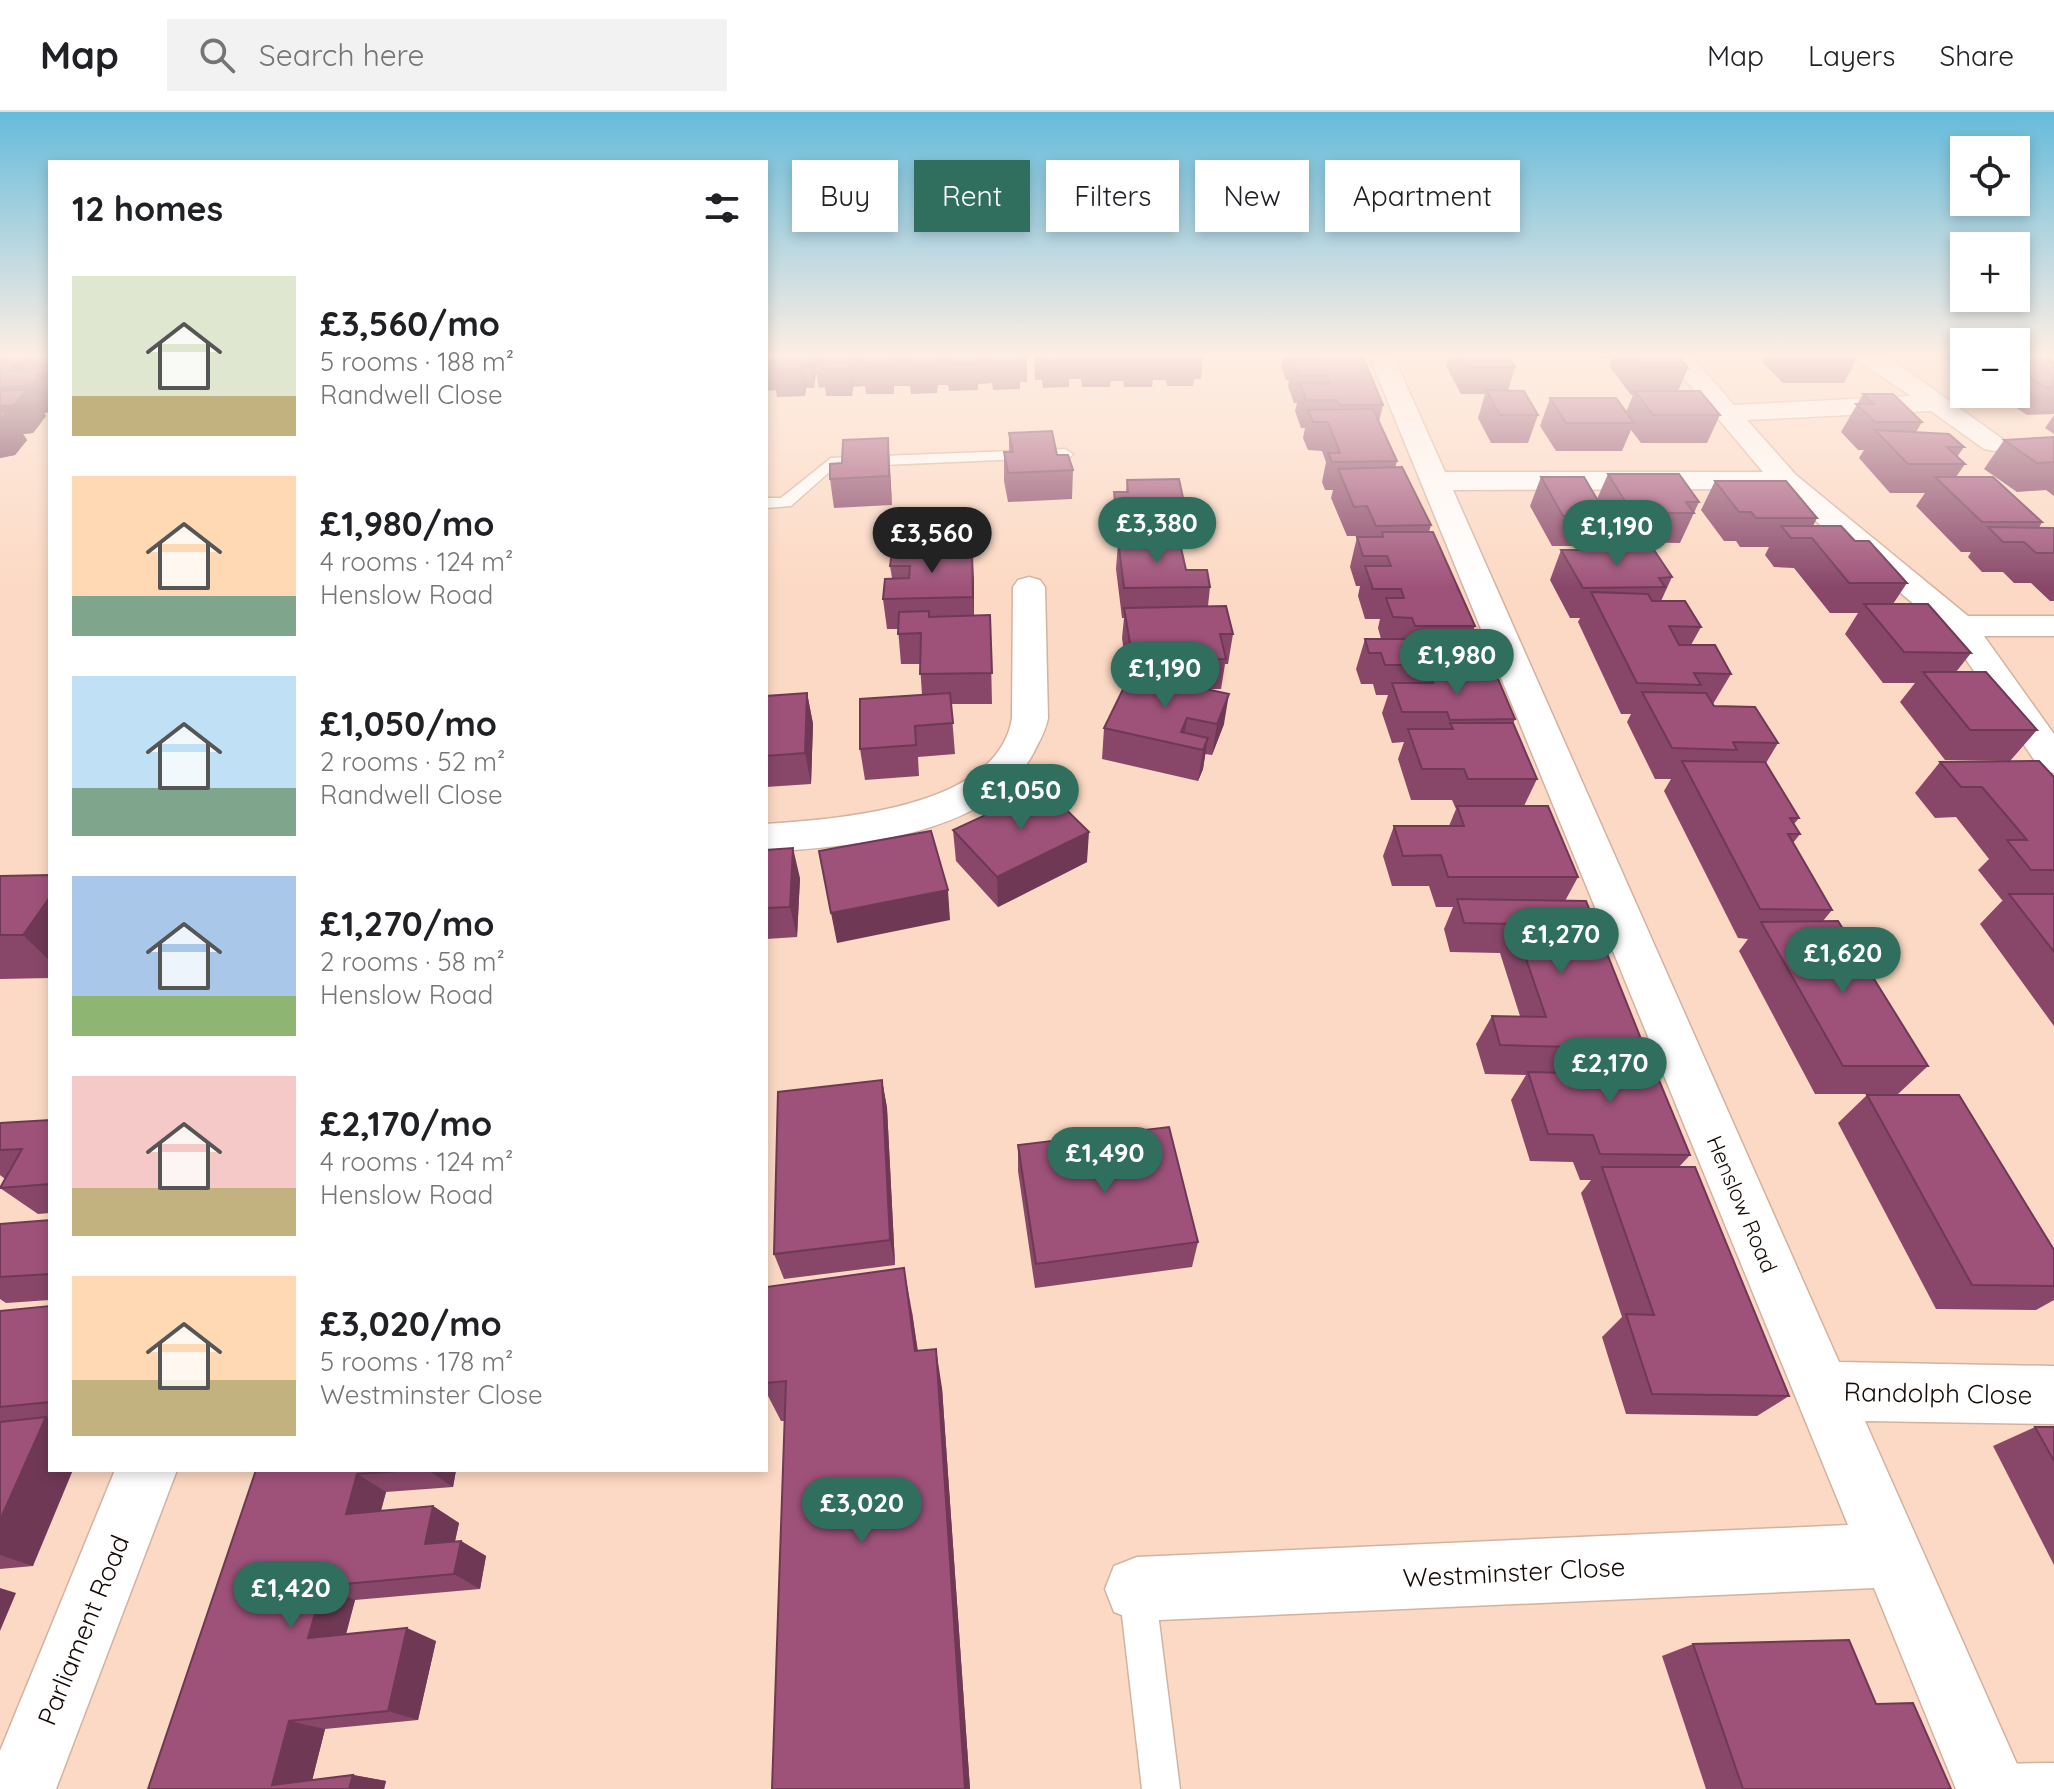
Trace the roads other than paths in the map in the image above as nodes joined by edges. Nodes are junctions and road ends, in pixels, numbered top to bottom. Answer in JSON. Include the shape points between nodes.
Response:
{"nodes":[{"id":1,"x":1414,"y":431,"type":"edge"},
{"id":2,"x":1741,"y":431,"type":"edge"},
{"id":3,"x":1977,"y":431,"type":"edge"},
{"id":4,"x":1994,"y":443,"type":"dead end"},
{"id":5,"x":1065,"y":454,"type":"edge"},
{"id":6,"x":1436,"y":481,"type":"junction"},
{"id":7,"x":1786,"y":481,"type":"junction"},
{"id":8,"x":768,"y":503,"type":"edge"},
{"id":9,"x":1029,"y":587,"type":"dead end"},
{"id":10,"x":1960,"y":626,"type":"junction"},
{"id":11,"x":2054,"y":626,"type":"edge"},
{"id":12,"x":2054,"y":761,"type":"edge"},
{"id":13,"x":768,"y":838,"type":"edge"},
{"id":14,"x":1823,"y":1391,"type":"junction"},
{"id":15,"x":2054,"y":1395,"type":"edge"},
{"id":16,"x":145,"y":1472,"type":"edge"},
{"id":17,"x":1892,"y":1555,"type":"junction"},
{"id":18,"x":1137,"y":1589,"type":"joint"},
{"id":19,"x":2054,"y":1782,"type":"edge"},
{"id":20,"x":1991,"y":1786,"type":"edge"},
{"id":21,"x":20,"y":1789,"type":"edge"},
{"id":22,"x":1161,"y":1789,"type":"edge"}],
"edges":[{"from":1,"to":6,"type":"street","name":"Henslow Road"},
{"from":2,"to":7,"type":"street"},
{"from":3,"to":4,"type":"street"},
{"from":5,"to":8,"type":"lane","via":[[831,463],[785,503]]},
{"from":6,"to":7,"type":"street"},
{"from":6,"to":14,"type":"street","name":"Henslow Road"},
{"from":7,"to":10,"type":"street"},
{"from":9,"to":13,"type":"street","via":[[1029,725],[1017,752],[999,772],[974,791],[910,818],[837,834]]},
{"from":10,"to":11,"type":"street"},
{"from":10,"to":12,"type":"street"},
{"from":14,"to":15,"type":"street","name":"Randolph Close"},
{"from":14,"to":17,"type":"street","name":"Henslow Road"},
{"from":16,"to":21,"type":"street","name":"Parliament Road"},
{"from":17,"to":18,"type":"street","name":"Westminster Close"},
{"from":17,"to":20,"type":"street","name":"Henslow Road"},
{"from":18,"to":22,"type":"lane"},
{"from":19,"to":20,"type":"lane"}]}
